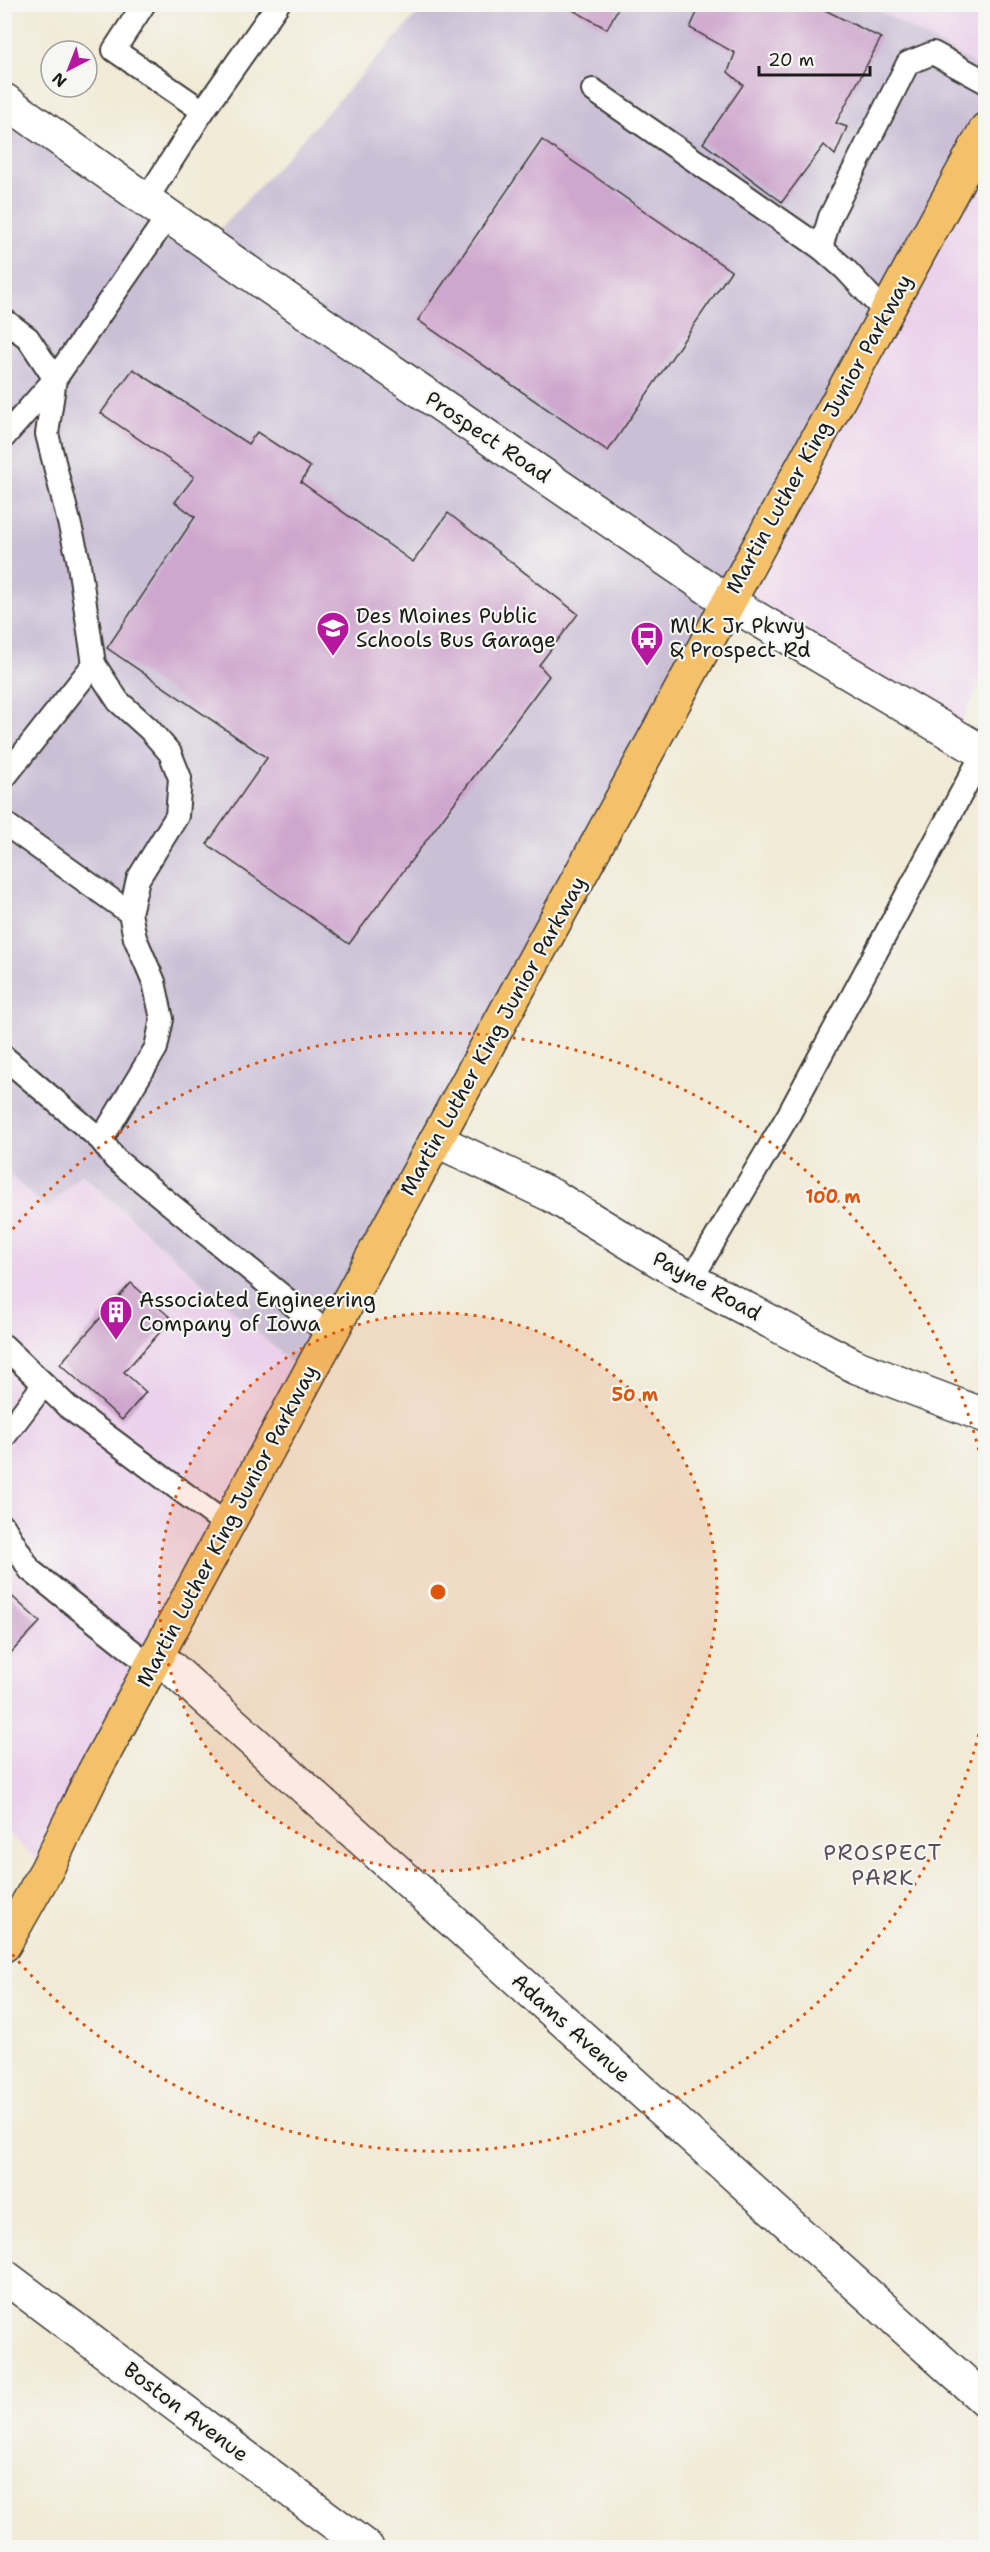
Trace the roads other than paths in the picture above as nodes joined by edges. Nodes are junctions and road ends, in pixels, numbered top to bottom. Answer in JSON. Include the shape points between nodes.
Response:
{"nodes":[{"id":1,"x":144,"y":4,"type":"edge"},
{"id":2,"x":278,"y":4,"type":"edge"},
{"id":3,"x":986,"y":82,"type":"edge"},
{"id":4,"x":593,"y":90,"type":"dead end"},
{"id":5,"x":4,"y":100,"type":"edge"},
{"id":6,"x":203,"y":111,"type":"junction"},
{"id":7,"x":986,"y":129,"type":"edge"},
{"id":8,"x":157,"y":208,"type":"junction"},
{"id":9,"x":821,"y":248,"type":"junction"},
{"id":10,"x":885,"y":312,"type":"junction"},
{"id":11,"x":4,"y":320,"type":"edge"},
{"id":12,"x":55,"y":379,"type":"junction"},
{"id":13,"x":4,"y":437,"type":"edge"},
{"id":14,"x":727,"y":602,"type":"junction"},
{"id":15,"x":94,"y":664,"type":"junction"},
{"id":16,"x":984,"y":753,"type":"edge"},
{"id":17,"x":4,"y":778,"type":"edge"},
{"id":18,"x":4,"y":823,"type":"edge"},
{"id":19,"x":130,"y":913,"type":"junction"},
{"id":20,"x":4,"y":1057,"type":"edge"},
{"id":21,"x":101,"y":1140,"type":"junction"},
{"id":22,"x":436,"y":1140,"type":"junction"},
{"id":23,"x":691,"y":1280,"type":"junction"},
{"id":24,"x":330,"y":1335,"type":"junction"},
{"id":25,"x":4,"y":1346,"type":"edge"},
{"id":26,"x":44,"y":1384,"type":"junction"},
{"id":27,"x":986,"y":1416,"type":"edge"},
{"id":28,"x":4,"y":1437,"type":"edge"},
{"id":29,"x":227,"y":1526,"type":"junction"},
{"id":30,"x":4,"y":1527,"type":"edge"},
{"id":31,"x":154,"y":1661,"type":"junction"},
{"id":32,"x":4,"y":1945,"type":"edge"},
{"id":33,"x":4,"y":2276,"type":"edge"},
{"id":34,"x":986,"y":2402,"type":"edge"},
{"id":35,"x":367,"y":2547,"type":"edge"}],
"edges":[{"from":1,"to":6,"type":"lane","via":[[114,50]]},
{"from":2,"to":6,"type":"lane"},
{"from":3,"to":9,"type":"lane","via":[[933,53],[908,63],[830,217]]},
{"from":4,"to":9,"type":"lane"},
{"from":5,"to":8,"type":"street","name":"Prospect Road"},
{"from":6,"to":8,"type":"lane"},
{"from":7,"to":10,"type":"main road","name":"Martin Luther King Junior Parkway"},
{"from":8,"to":12,"type":"lane"},
{"from":8,"to":14,"type":"street","name":"Prospect Road"},
{"from":9,"to":10,"type":"lane"},
{"from":10,"to":14,"type":"main road","name":"Martin Luther King Junior Parkway"},
{"from":11,"to":12,"type":"lane","via":[[28,338]]},
{"from":12,"to":13,"type":"lane"},
{"from":12,"to":15,"type":"lane","via":[[47,434],[78,558]]},
{"from":14,"to":16,"type":"street","name":"Prospect Road"},
{"from":14,"to":22,"type":"main road","name":"Martin Luther King Junior Parkway"},
{"from":15,"to":17,"type":"lane"},
{"from":15,"to":19,"type":"lane","via":[[118,701],[170,753],[180,778],[177,816],[138,879]]},
{"from":16,"to":23,"type":"lane","via":[[789,1114]]},
{"from":18,"to":19,"type":"lane"},
{"from":19,"to":21,"type":"lane","via":[[135,938],[154,982],[162,1019],[156,1048]]},
{"from":20,"to":21,"type":"lane"},
{"from":21,"to":24,"type":"lane","via":[[115,1159]]},
{"from":22,"to":23,"type":"street","name":"Payne Road","via":[[553,1196]]},
{"from":22,"to":24,"type":"main road","name":"Martin Luther King Junior Parkway"},
{"from":23,"to":27,"type":"street","name":"Payne Road","via":[[856,1367]]},
{"from":24,"to":29,"type":"main road","name":"Martin Luther King Junior Parkway"},
{"from":25,"to":26,"type":"lane"},
{"from":26,"to":28,"type":"lane"},
{"from":26,"to":29,"type":"lane","via":[[68,1407]]},
{"from":29,"to":31,"type":"main road","name":"Martin Luther King Junior Parkway"},
{"from":30,"to":31,"type":"lane","via":[[30,1570]]},
{"from":31,"to":32,"type":"main road","name":"Martin Luther King Junior Parkway"},
{"from":31,"to":34,"type":"street","name":"Adams Avenue"},
{"from":33,"to":35,"type":"street","name":"Boston Avenue"}]}
